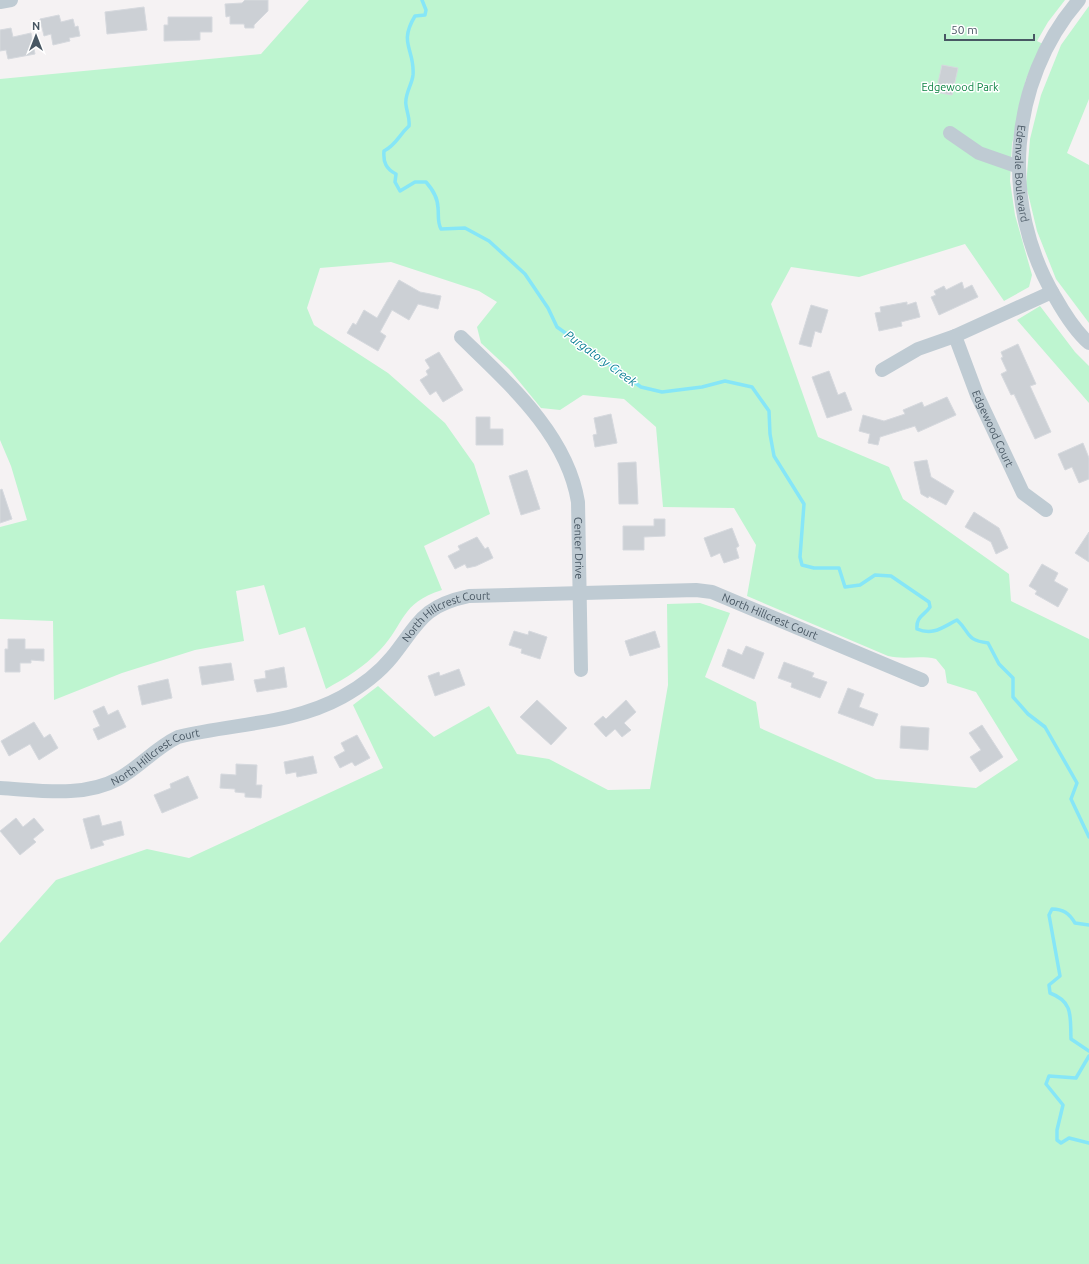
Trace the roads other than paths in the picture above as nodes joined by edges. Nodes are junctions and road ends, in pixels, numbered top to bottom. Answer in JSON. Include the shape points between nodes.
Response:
{"nodes":[{"id":1,"x":11,"y":0,"type":"edge"},
{"id":2,"x":1079,"y":0,"type":"edge"},
{"id":3,"x":0,"y":2,"type":"edge"},
{"id":4,"x":950,"y":133,"type":"dead end"},
{"id":5,"x":1019,"y":167,"type":"junction"},
{"id":6,"x":1052,"y":292,"type":"junction"},
{"id":7,"x":955,"y":336,"type":"junction"},
{"id":8,"x":461,"y":337,"type":"dead end"},
{"id":9,"x":1089,"y":343,"type":"edge"},
{"id":10,"x":882,"y":370,"type":"dead end"},
{"id":11,"x":1046,"y":510,"type":"dead end"},
{"id":12,"x":580,"y":593,"type":"junction"},
{"id":13,"x":581,"y":670,"type":"dead end"},
{"id":14,"x":922,"y":680,"type":"dead end"},
{"id":15,"x":0,"y":788,"type":"edge"}],
"edges":[{"from":1,"to":3,"type":"street"},
{"from":2,"to":5,"type":"street","name":"Edenvale Boulevard","via":[[1050,42],[1034,74],[1025,109]]},
{"from":4,"to":5,"type":"street","via":[[979,153]]},
{"from":5,"to":6,"type":"street","name":"Edenvale Boulevard","via":[[1023,215],[1032,250]]},
{"from":6,"to":7,"type":"street"},
{"from":6,"to":9,"type":"street","name":"Edenvale Boulevard","via":[[1064,314]]},
{"from":7,"to":10,"type":"street","via":[[918,349]]},
{"from":7,"to":11,"type":"street","name":"Edgewood Court","via":[[977,395],[1023,493]]},
{"from":8,"to":12,"type":"street","name":"Center Drive","via":[[532,411],[569,467],[578,502]]},
{"from":12,"to":13,"type":"street","name":"Center Drive"},
{"from":12,"to":14,"type":"street","name":"North Hillcrest Court","via":[[696,590],[712,592]]},
{"from":12,"to":15,"type":"street","name":"North Hillcrest Court","via":[[469,596],[438,605],[424,614],[391,658],[358,687],[317,710],[178,737],[163,744],[117,780],[96,788],[75,791]]}]}
